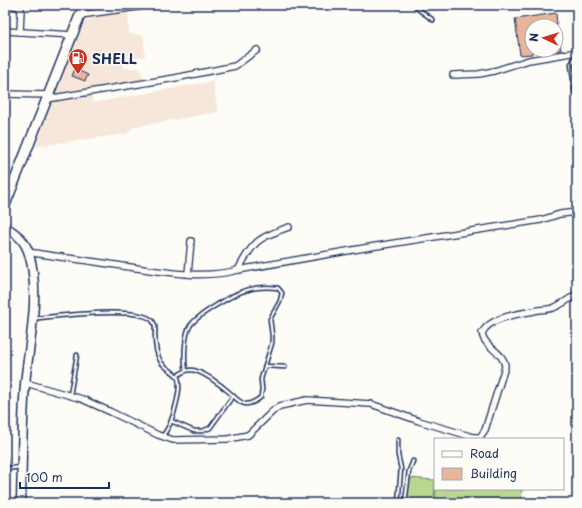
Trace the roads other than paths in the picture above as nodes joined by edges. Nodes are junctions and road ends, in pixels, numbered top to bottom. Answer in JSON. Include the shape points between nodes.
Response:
{"nodes":[{"id":1,"x":7,"y":5,"type":"edge"},
{"id":2,"x":84,"y":5,"type":"edge"},
{"id":3,"x":152,"y":5,"type":"edge"},
{"id":4,"x":414,"y":5,"type":"edge"},
{"id":5,"x":80,"y":15,"type":"junction"},
{"id":6,"x":433,"y":20,"type":"dead end"},
{"id":7,"x":5,"y":31,"type":"edge"},
{"id":8,"x":20,"y":32,"type":"junction"},
{"id":9,"x":73,"y":36,"type":"junction"},
{"id":10,"x":257,"y":50,"type":"dead end"},
{"id":11,"x":577,"y":54,"type":"edge"},
{"id":12,"x":576,"y":59,"type":"edge"},
{"id":13,"x":453,"y":75,"type":"dead end"},
{"id":14,"x":5,"y":94,"type":"edge"},
{"id":15,"x":48,"y":97,"type":"junction"},
{"id":16,"x":577,"y":98,"type":"edge"},
{"id":17,"x":5,"y":205,"type":"edge"},
{"id":18,"x":577,"y":212,"type":"edge"},
{"id":19,"x":288,"y":227,"type":"dead end"},
{"id":20,"x":5,"y":228,"type":"edge"},
{"id":21,"x":191,"y":241,"type":"dead end"},
{"id":22,"x":28,"y":252,"type":"junction"},
{"id":23,"x":238,"y":270,"type":"junction"},
{"id":24,"x":188,"y":274,"type":"junction"},
{"id":25,"x":577,"y":294,"type":"edge"},
{"id":26,"x":32,"y":318,"type":"junction"},
{"id":27,"x":77,"y":355,"type":"dead end"},
{"id":28,"x":265,"y":366,"type":"junction"},
{"id":29,"x":285,"y":367,"type":"dead end"},
{"id":30,"x":186,"y":371,"type":"junction"},
{"id":31,"x":177,"y":376,"type":"junction"},
{"id":32,"x":26,"y":383,"type":"junction"},
{"id":33,"x":70,"y":395,"type":"junction"},
{"id":34,"x":233,"y":396,"type":"junction"},
{"id":35,"x":171,"y":421,"type":"junction"},
{"id":36,"x":162,"y":437,"type":"junction"},
{"id":37,"x":398,"y":440,"type":"dead end"},
{"id":38,"x":5,"y":457,"type":"edge"},
{"id":39,"x":413,"y":461,"type":"dead end"},
{"id":40,"x":22,"y":467,"type":"junction"},
{"id":41,"x":6,"y":469,"type":"edge"},
{"id":42,"x":21,"y":503,"type":"edge"},
{"id":43,"x":398,"y":503,"type":"edge"},
{"id":44,"x":405,"y":503,"type":"edge"}],
"edges":[{"from":1,"to":8,"type":"street","via":[[21,9]]},
{"from":2,"to":5,"type":"main road"},
{"from":3,"to":5,"type":"street"},
{"from":4,"to":6,"type":"lane"},
{"from":5,"to":9,"type":"main road"},
{"from":7,"to":8,"type":"street"},
{"from":8,"to":9,"type":"street"},
{"from":9,"to":15,"type":"main road"},
{"from":10,"to":15,"type":"street","via":[[235,66],[175,78]]},
{"from":11,"to":12,"type":"lane"},
{"from":11,"to":13,"type":"street","via":[[529,60],[479,74]]},
{"from":12,"to":16,"type":"lane","via":[[571,64]]},
{"from":14,"to":15,"type":"street"},
{"from":15,"to":17,"type":"main road"},
{"from":18,"to":23,"type":"street"},
{"from":19,"to":23,"type":"street","via":[[258,241],[250,248]]},
{"from":20,"to":22,"type":"main road","via":[[20,238]]},
{"from":21,"to":24,"type":"street"},
{"from":22,"to":24,"type":"street"},
{"from":22,"to":26,"type":"main road","via":[[33,277]]},
{"from":23,"to":24,"type":"street"},
{"from":25,"to":36,"type":"street","via":[[551,308],[497,320],[484,330],[484,341],[504,360],[505,367],[485,430],[480,437],[465,435],[371,404],[307,400],[280,406],[248,435],[228,439],[173,440]]},
{"from":26,"to":31,"type":"lane","via":[[115,312],[151,319],[156,328],[159,358],[163,365]]},
{"from":26,"to":32,"type":"main road"},
{"from":27,"to":33,"type":"lane"},
{"from":28,"to":29,"type":"lane"},
{"from":28,"to":30,"type":"lane","via":[[272,343],[270,319],[282,293],[278,288],[247,290],[207,310],[189,326],[184,356]]},
{"from":28,"to":34,"type":"lane","via":[[261,379],[261,398],[249,404],[241,403]]},
{"from":30,"to":31,"type":"lane"},
{"from":30,"to":34,"type":"lane","via":[[198,371]]},
{"from":31,"to":35,"type":"lane","via":[[179,382],[176,407]]},
{"from":32,"to":33,"type":"street"},
{"from":32,"to":40,"type":"main road","via":[[22,424]]},
{"from":33,"to":36,"type":"street"},
{"from":34,"to":35,"type":"lane","via":[[210,428],[194,431]]},
{"from":35,"to":36,"type":"lane"},
{"from":37,"to":43,"type":"lane","via":[[401,468]]},
{"from":38,"to":41,"type":"lane"},
{"from":39,"to":44,"type":"lane","via":[[409,471]]},
{"from":40,"to":41,"type":"lane"},
{"from":40,"to":42,"type":"main road"}]}
